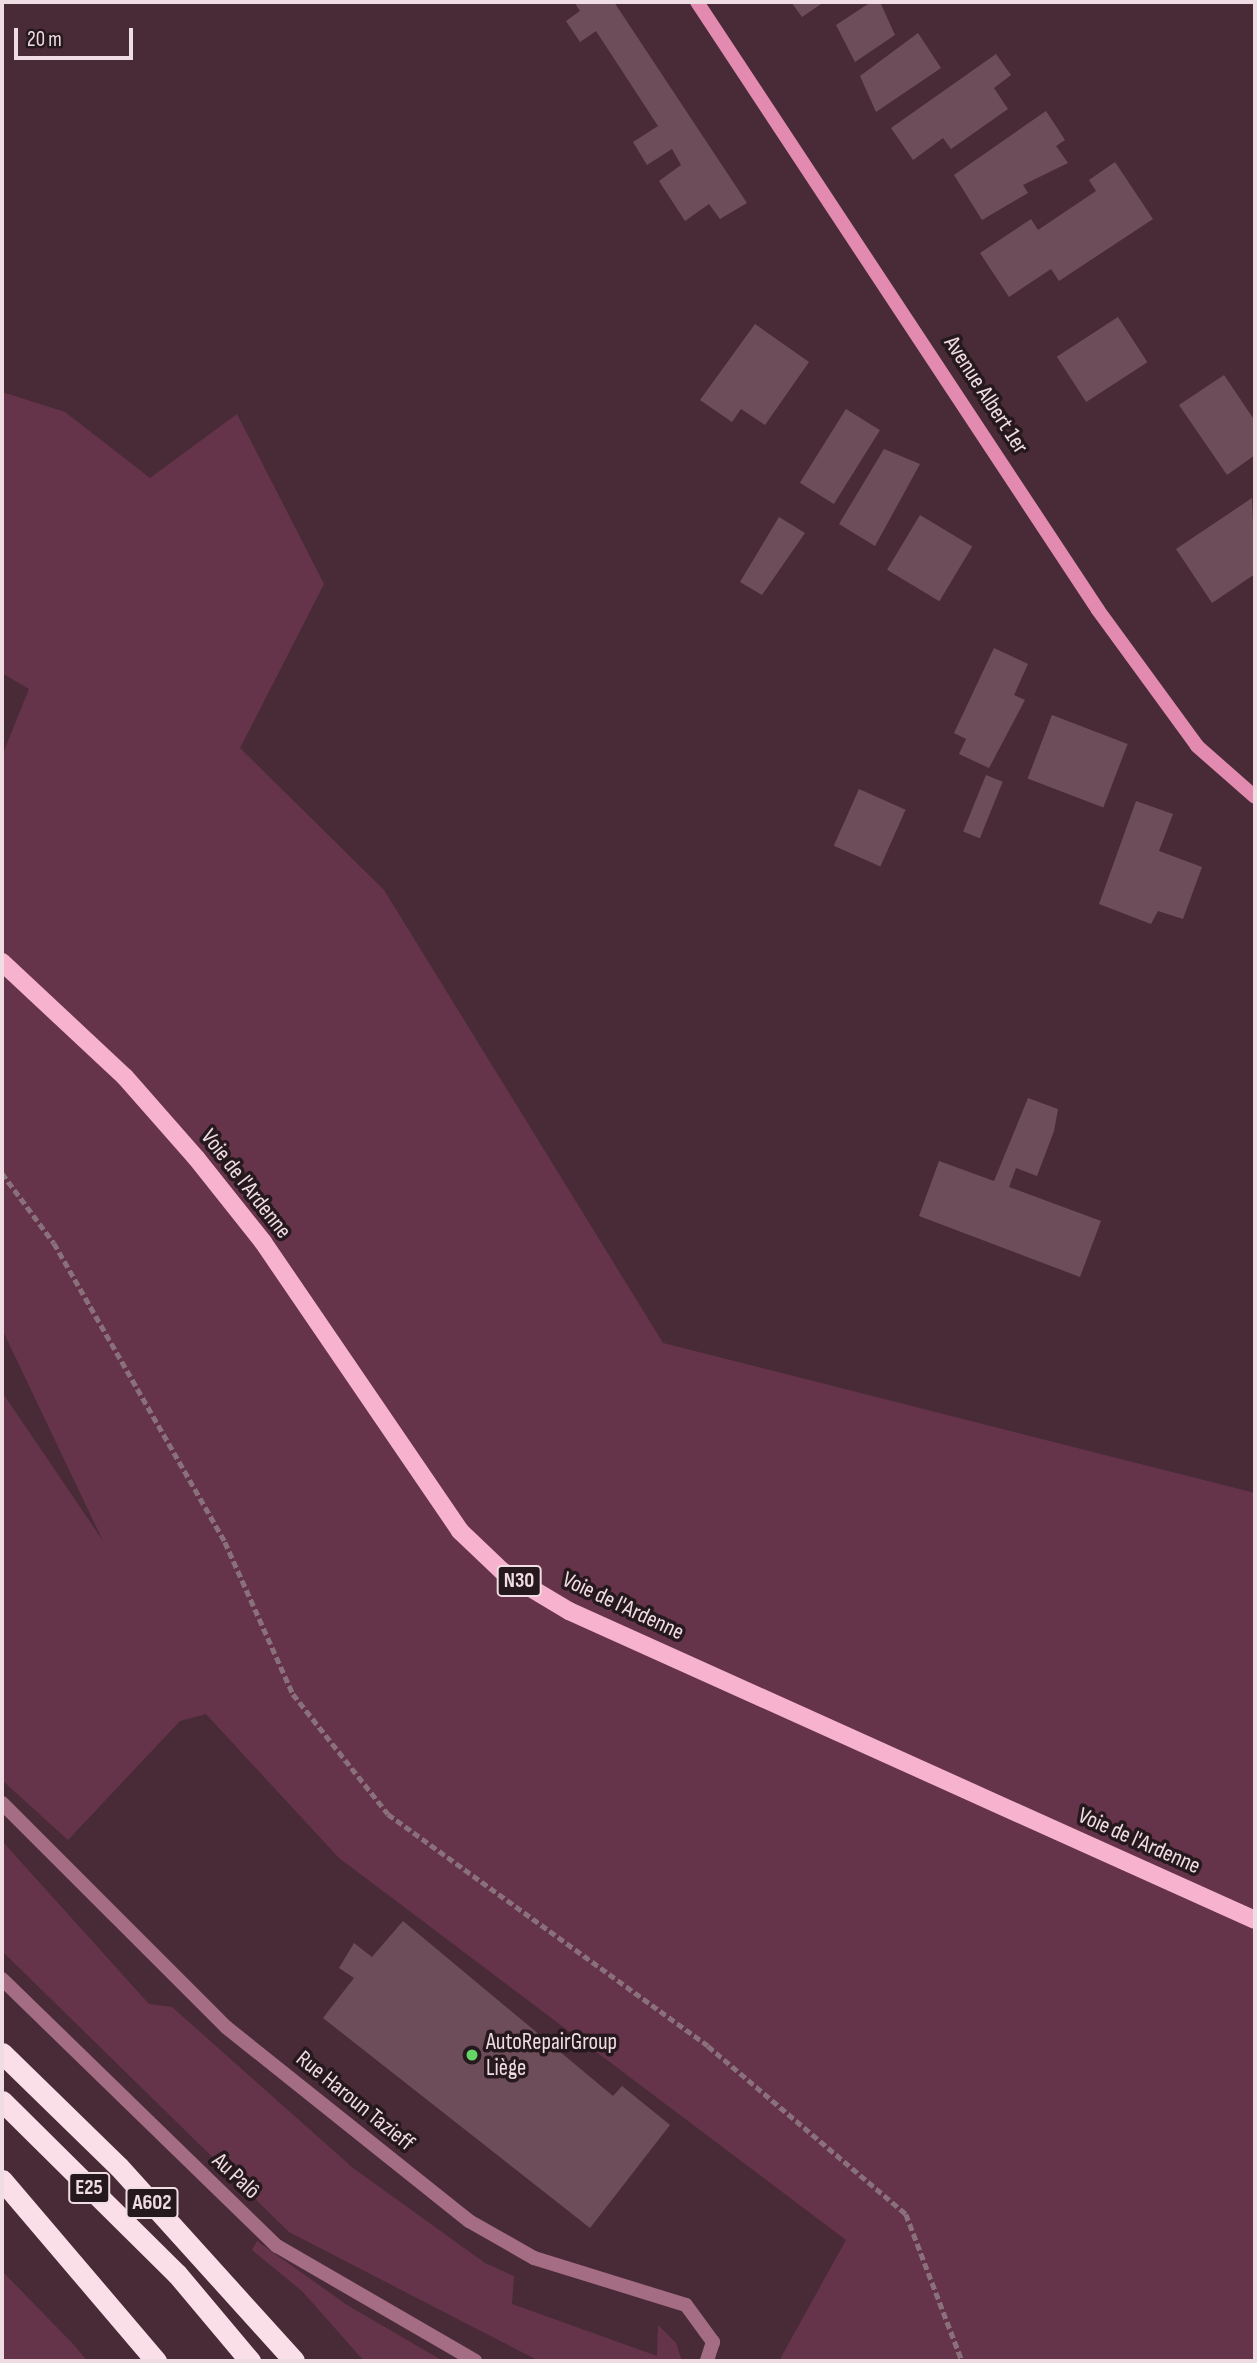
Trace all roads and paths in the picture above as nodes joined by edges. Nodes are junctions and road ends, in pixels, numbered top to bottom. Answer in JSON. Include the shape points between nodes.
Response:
{"nodes":[{"id":1,"x":697,"y":2,"type":"edge"},
{"id":2,"x":1255,"y":797,"type":"edge"},
{"id":3,"x":2,"y":962,"type":"edge"},
{"id":4,"x":2,"y":1173,"type":"edge"},
{"id":5,"x":2,"y":1803,"type":"edge"},
{"id":6,"x":1255,"y":1920,"type":"edge"},
{"id":7,"x":2,"y":1979,"type":"edge"},
{"id":8,"x":2,"y":2053,"type":"edge"},
{"id":9,"x":2,"y":2101,"type":"edge"},
{"id":10,"x":2,"y":2180,"type":"edge"},
{"id":11,"x":156,"y":2361,"type":"edge"},
{"id":12,"x":250,"y":2361,"type":"edge"},
{"id":13,"x":294,"y":2361,"type":"edge"},
{"id":14,"x":475,"y":2361,"type":"edge"},
{"id":15,"x":707,"y":2361,"type":"edge"},
{"id":16,"x":962,"y":2361,"type":"edge"}],
"edges":[{"from":1,"to":2,"type":"street","name":"Avenue Albert 1er","via":[[1098,610],[1196,746]]},
{"from":3,"to":6,"type":"main road","name":"Voie de l'Ardenne","number":"N30","via":[[125,1077],[197,1159],[263,1242],[460,1531],[502,1572],[569,1611]]},
{"from":4,"to":16,"type":"path","via":[[54,1243],[225,1542],[293,1693],[388,1814],[708,2046],[906,2214]]},
{"from":5,"to":15,"type":"street","name":"Rue Haroun Tazieff","via":[[226,2027],[469,2221],[534,2258],[686,2305],[713,2342]]},
{"from":7,"to":14,"type":"street","name":"Au Palô","via":[[278,2246]]},
{"from":8,"to":13,"type":"highway","number":"A602","via":[[119,2167]]},
{"from":9,"to":12,"type":"highway","number":"E25","via":[[177,2274]]},
{"from":10,"to":11,"type":"highway","number":"E25"}]}
